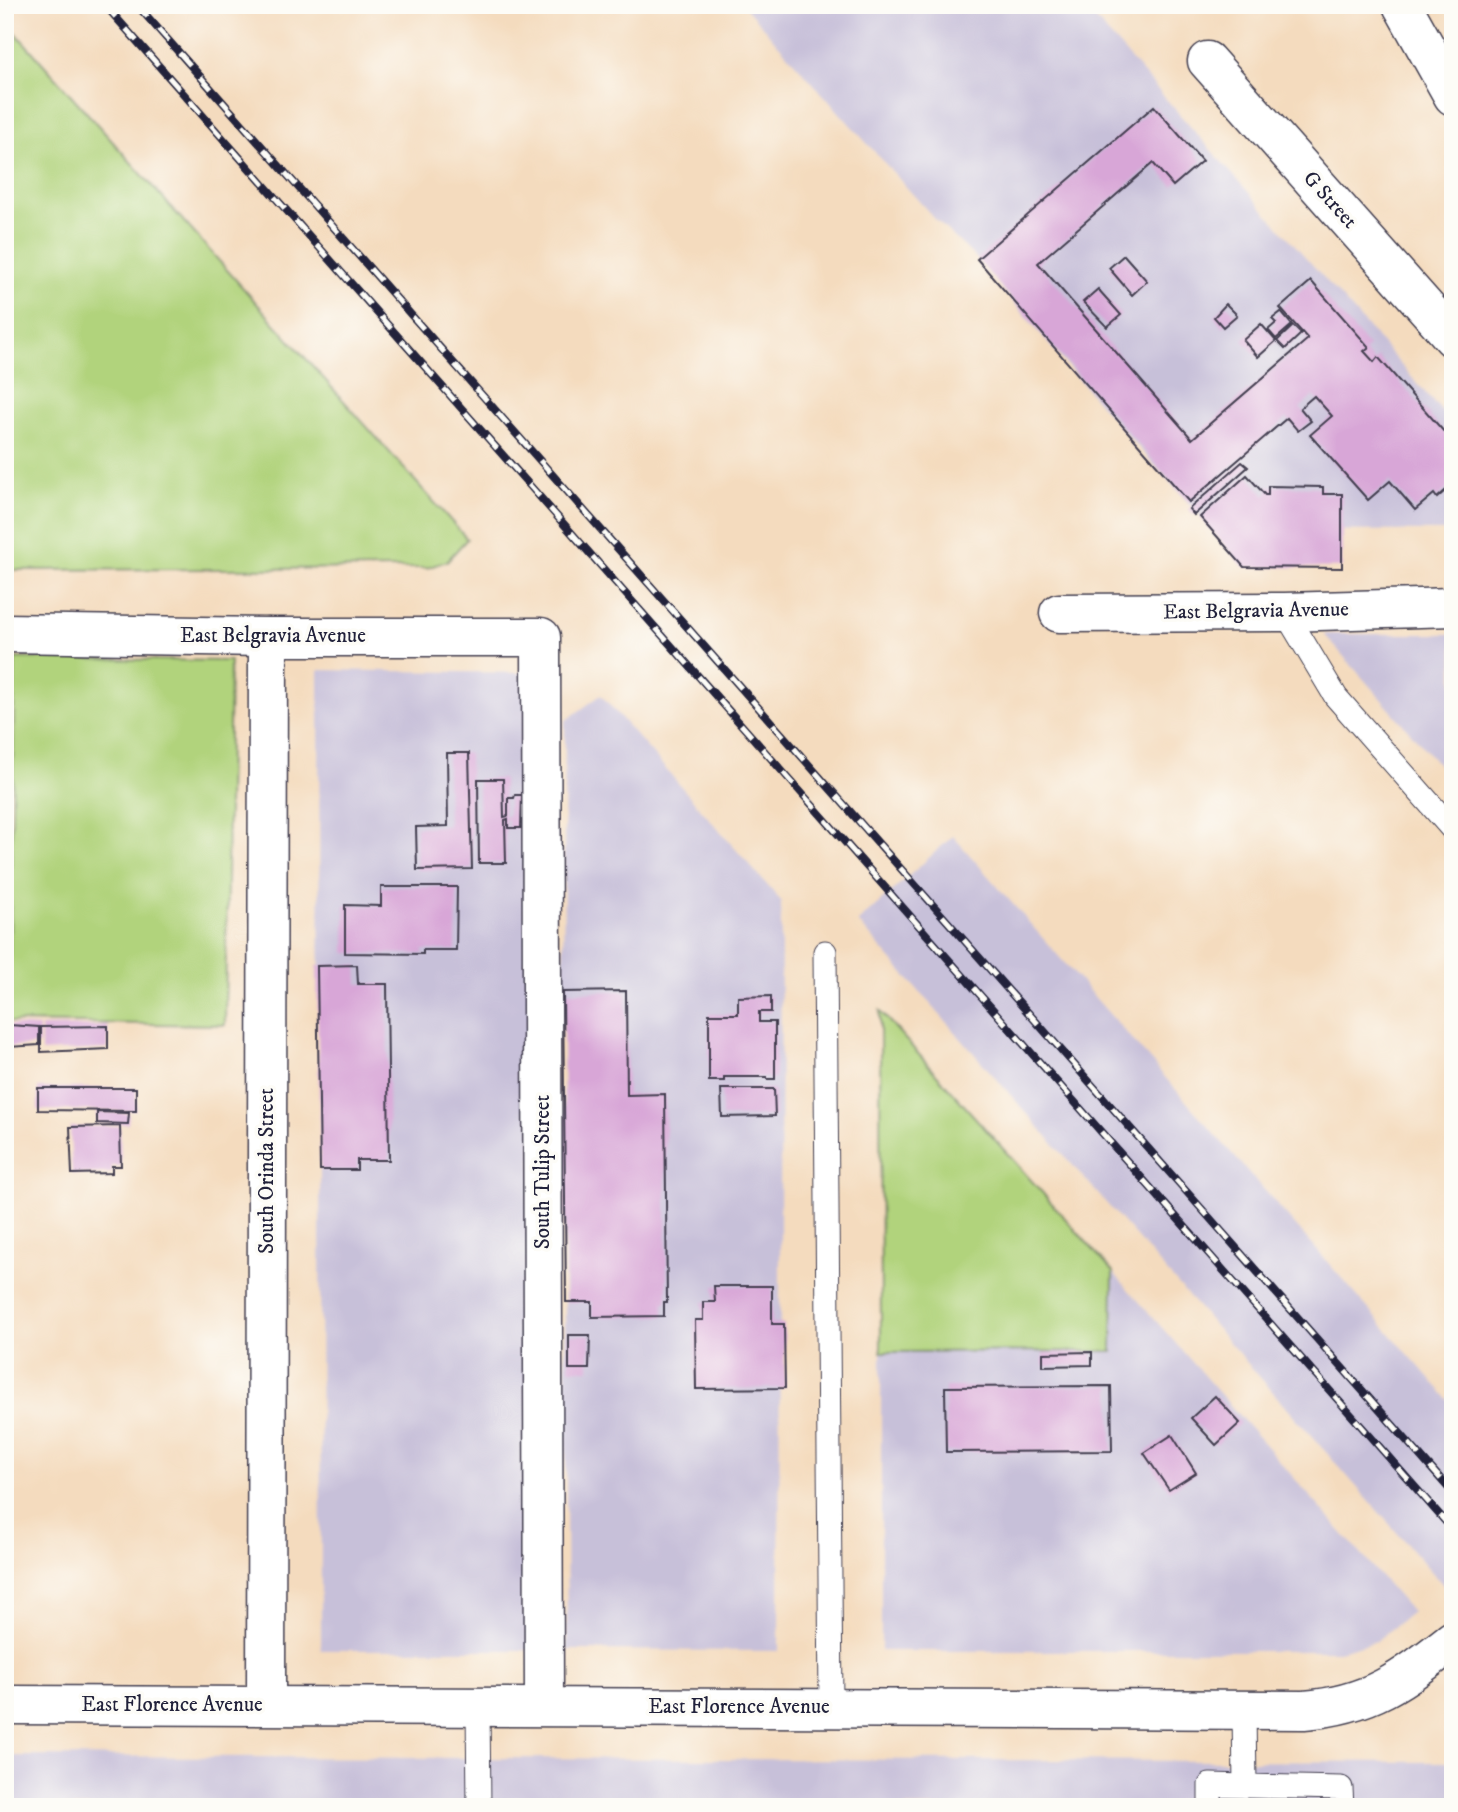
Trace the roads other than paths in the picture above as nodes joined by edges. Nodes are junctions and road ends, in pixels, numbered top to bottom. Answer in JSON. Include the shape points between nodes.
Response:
{"nodes":[{"id":1,"x":1402,"y":5,"type":"edge"},
{"id":2,"x":1421,"y":5,"type":"edge"},
{"id":3,"x":1453,"y":42,"type":"edge"},
{"id":4,"x":1207,"y":61,"type":"dead end"},
{"id":5,"x":1453,"y":96,"type":"edge"},
{"id":6,"x":1453,"y":338,"type":"edge"},
{"id":7,"x":1453,"y":607,"type":"edge"},
{"id":8,"x":1285,"y":612,"type":"junction"},
{"id":9,"x":1059,"y":613,"type":"dead end"},
{"id":10,"x":5,"y":633,"type":"edge"},
{"id":11,"x":268,"y":637,"type":"junction"},
{"id":12,"x":541,"y":637,"type":"joint"},
{"id":13,"x":1453,"y":830,"type":"edge"},
{"id":14,"x":825,"y":952,"type":"dead end"},
{"id":15,"x":1453,"y":1640,"type":"edge"},
{"id":16,"x":266,"y":1704,"type":"junction"},
{"id":17,"x":5,"y":1705,"type":"edge"},
{"id":18,"x":478,"y":1706,"type":"junction"},
{"id":19,"x":544,"y":1706,"type":"junction"},
{"id":20,"x":831,"y":1707,"type":"junction"},
{"id":21,"x":1244,"y":1710,"type":"junction"},
{"id":22,"x":1245,"y":1786,"type":"junction"},
{"id":23,"x":479,"y":1807,"type":"edge"},
{"id":24,"x":1210,"y":1807,"type":"edge"},
{"id":25,"x":1342,"y":1807,"type":"edge"}],
"edges":[{"from":1,"to":5,"type":"main road"},
{"from":2,"to":3,"type":"main road"},
{"from":4,"to":6,"type":"main road","name":"G Street"},
{"from":7,"to":8,"type":"main road","name":"East Belgravia Avenue"},
{"from":8,"to":9,"type":"main road","name":"East Belgravia Avenue"},
{"from":8,"to":13,"type":"lane","via":[[1336,697]]},
{"from":10,"to":11,"type":"main road","name":"East Belgravia Avenue"},
{"from":11,"to":12,"type":"main road","name":"East Belgravia Avenue"},
{"from":11,"to":16,"type":"main road","name":"South Orinda Street"},
{"from":12,"to":19,"type":"main road","name":"South Tulip Street"},
{"from":14,"to":20,"type":"lane"},
{"from":15,"to":21,"type":"main road","name":"East Florence Avenue","via":[[1411,1673],[1356,1702],[1304,1710]]},
{"from":16,"to":17,"type":"main road","name":"East Florence Avenue"},
{"from":16,"to":18,"type":"main road","name":"East Florence Avenue"},
{"from":18,"to":19,"type":"main road","name":"East Florence Avenue"},
{"from":18,"to":23,"type":"lane"},
{"from":19,"to":20,"type":"main road","name":"East Florence Avenue"},
{"from":20,"to":21,"type":"main road","name":"East Florence Avenue"},
{"from":21,"to":22,"type":"lane"},
{"from":22,"to":24,"type":"lane","via":[[1210,1785]]},
{"from":22,"to":25,"type":"lane","via":[[1341,1788]]}]}
